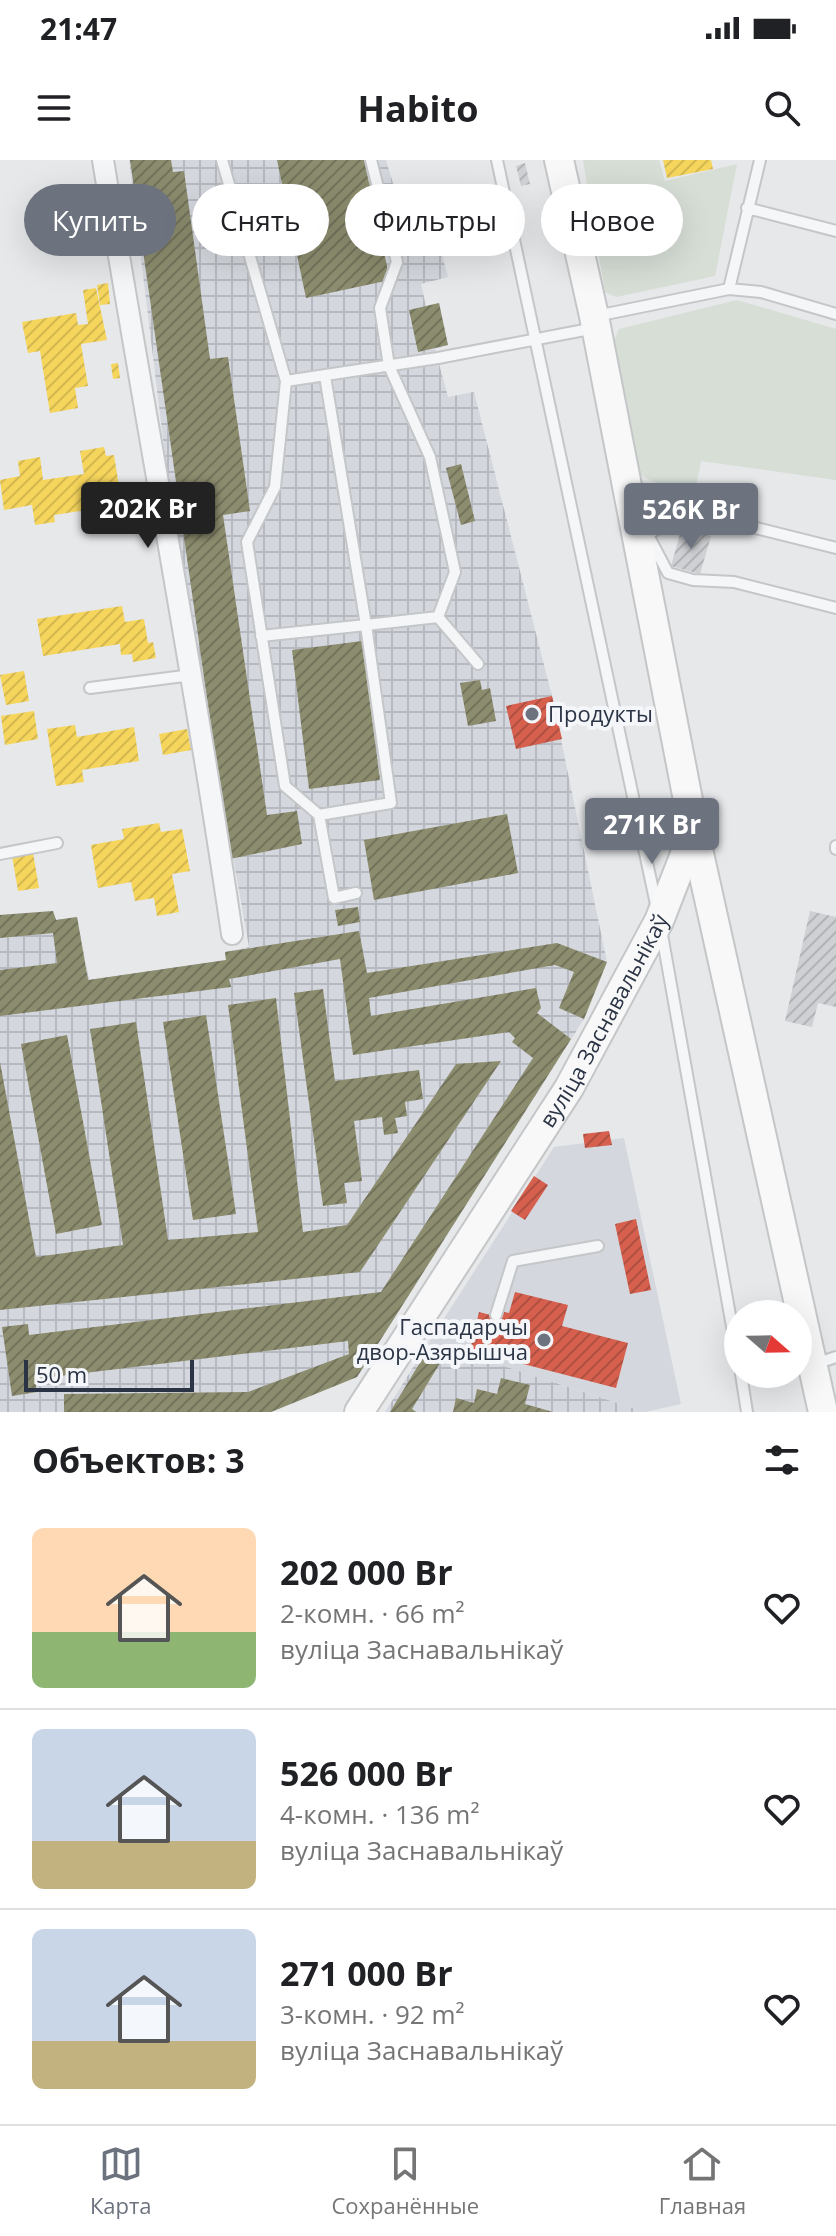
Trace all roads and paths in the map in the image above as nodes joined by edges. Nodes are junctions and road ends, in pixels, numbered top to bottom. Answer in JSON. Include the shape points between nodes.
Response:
{"nodes":[{"id":1,"x":103,"y":160,"type":"edge"},
{"id":2,"x":222,"y":160,"type":"edge"},
{"id":3,"x":371,"y":160,"type":"edge"},
{"id":4,"x":497,"y":160,"type":"edge"},
{"id":5,"x":559,"y":160,"type":"edge"},
{"id":6,"x":760,"y":160,"type":"edge"},
{"id":7,"x":747,"y":208,"type":"junction"},
{"id":8,"x":836,"y":231,"type":"edge"},
{"id":9,"x":729,"y":289,"type":"junction"},
{"id":10,"x":836,"y":314,"type":"edge"},
{"id":11,"x":595,"y":322,"type":"junction"},
{"id":12,"x":535,"y":339,"type":"junction"},
{"id":13,"x":389,"y":366,"type":"junction"},
{"id":14,"x":325,"y":376,"type":"junction"},
{"id":15,"x":286,"y":381,"type":"junction"},
{"id":16,"x":643,"y":536,"type":"junction"},
{"id":17,"x":836,"y":548,"type":"edge"},
{"id":18,"x":836,"y":608,"type":"edge"},
{"id":19,"x":438,"y":617,"type":"junction"},
{"id":20,"x":366,"y":625,"type":"junction"},
{"id":21,"x":261,"y":636,"type":"junction"},
{"id":22,"x":478,"y":664,"type":"dead end"},
{"id":23,"x":194,"y":675,"type":"junction"},
{"id":24,"x":90,"y":688,"type":"dead end"},
{"id":25,"x":319,"y":815,"type":"junction"},
{"id":26,"x":694,"y":831,"type":"junction"},
{"id":27,"x":57,"y":843,"type":"dead end"},
{"id":28,"x":0,"y":854,"type":"edge"},
{"id":29,"x":356,"y":893,"type":"dead end"},
{"id":30,"x":659,"y":921,"type":"junction"},
{"id":31,"x":232,"y":934,"type":"dead end"},
{"id":32,"x":598,"y":1246,"type":"dead end"},
{"id":33,"x":727,"y":1300,"type":"edge"},
{"id":34,"x":496,"y":1315,"type":"dead end"},
{"id":35,"x":824,"y":1361,"type":"edge"},
{"id":36,"x":743,"y":1388,"type":"edge"},
{"id":37,"x":359,"y":1412,"type":"edge"},
{"id":38,"x":747,"y":1412,"type":"edge"},
{"id":39,"x":823,"y":1412,"type":"edge"}],
"edges":[{"from":1,"to":23,"type":"street"},
{"from":2,"to":15,"type":"lane"},
{"from":3,"to":13,"type":"lane","via":[[397,262],[380,308]]},
{"from":4,"to":12,"type":"lane"},
{"from":5,"to":11,"type":"main road"},
{"from":6,"to":7,"type":"lane"},
{"from":7,"to":8,"type":"lane"},
{"from":7,"to":9,"type":"lane"},
{"from":9,"to":10,"type":"lane","via":[[761,292]]},
{"from":9,"to":11,"type":"lane"},
{"from":11,"to":12,"type":"lane"},
{"from":11,"to":16,"type":"main road"},
{"from":12,"to":13,"type":"lane"},
{"from":12,"to":30,"type":"lane"},
{"from":13,"to":14,"type":"lane"},
{"from":13,"to":19,"type":"lane","via":[[430,457],[455,572]]},
{"from":14,"to":15,"type":"lane"},
{"from":14,"to":20,"type":"lane"},
{"from":15,"to":21,"type":"lane","via":[[275,487],[247,542]]},
{"from":16,"to":17,"type":"lane","via":[[684,510]]},
{"from":16,"to":18,"type":"lane","via":[[668,573],[734,582]]},
{"from":16,"to":26,"type":"main road"},
{"from":19,"to":20,"type":"lane"},
{"from":19,"to":22,"type":"lane"},
{"from":20,"to":21,"type":"lane"},
{"from":20,"to":25,"type":"lane","via":[[391,803]]},
{"from":21,"to":25,"type":"lane","via":[[285,786]]},
{"from":23,"to":24,"type":"lane"},
{"from":23,"to":31,"type":"street"},
{"from":25,"to":29,"type":"lane","via":[[334,898]]},
{"from":26,"to":30,"type":"main road","name":"вуліца Заснавальнікаў"},
{"from":26,"to":35,"type":"main road"},
{"from":27,"to":28,"type":"lane"},
{"from":30,"to":33,"type":"lane"},
{"from":30,"to":37,"type":"main road","name":"вуліца Заснавальнікаў","via":[[569,1088]]},
{"from":32,"to":34,"type":"lane","via":[[513,1261]]},
{"from":35,"to":39,"type":"main road"},
{"from":36,"to":38,"type":"lane"}]}
